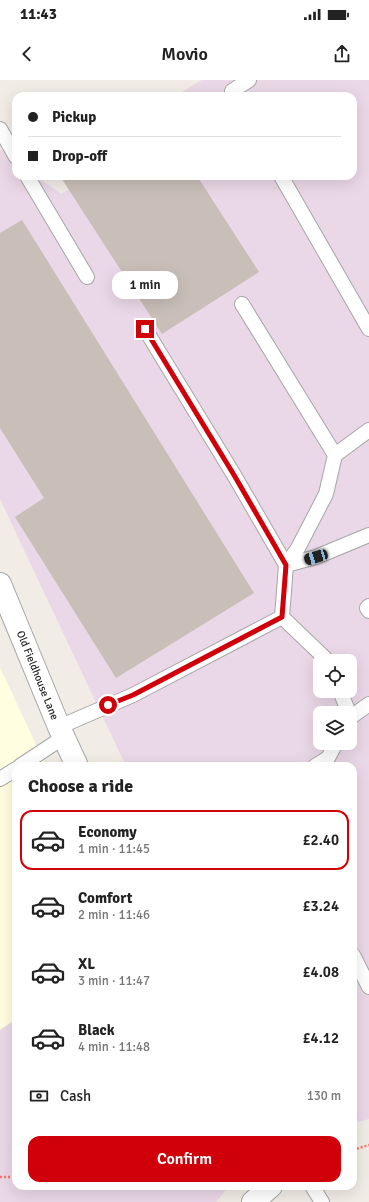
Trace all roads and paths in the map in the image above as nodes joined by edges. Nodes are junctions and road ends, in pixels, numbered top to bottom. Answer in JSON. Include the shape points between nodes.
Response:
{"nodes":[{"id":1,"x":249,"y":80,"type":"edge"},
{"id":2,"x":233,"y":92,"type":"edge"},
{"id":3,"x":0,"y":129,"type":"edge"},
{"id":4,"x":12,"y":149,"type":"edge"},
{"id":5,"x":29,"y":180,"type":"edge"},
{"id":6,"x":283,"y":180,"type":"edge"},
{"id":7,"x":87,"y":277,"type":"dead end"},
{"id":8,"x":242,"y":304,"type":"dead end"},
{"id":9,"x":145,"y":329,"type":"dead end"},
{"id":10,"x":369,"y":329,"type":"edge"},
{"id":11,"x":369,"y":430,"type":"edge"},
{"id":12,"x":335,"y":455,"type":"junction"},
{"id":13,"x":369,"y":535,"type":"edge"},
{"id":14,"x":286,"y":565,"type":"junction"},
{"id":15,"x":0,"y":584,"type":"edge"},
{"id":16,"x":369,"y":606,"type":"edge"},
{"id":17,"x":369,"y":612,"type":"edge"},
{"id":18,"x":282,"y":617,"type":"junction"},
{"id":19,"x":321,"y":654,"type":"edge"},
{"id":20,"x":369,"y":704,"type":"edge"},
{"id":21,"x":357,"y":712,"type":"edge"},
{"id":22,"x":61,"y":732,"type":"junction"},
{"id":23,"x":332,"y":750,"type":"edge"},
{"id":24,"x":25,"y":762,"type":"edge"},
{"id":25,"x":75,"y":762,"type":"edge"},
{"id":26,"x":322,"y":762,"type":"edge"},
{"id":27,"x":12,"y":772,"type":"edge"},
{"id":28,"x":0,"y":779,"type":"edge"},
{"id":29,"x":357,"y":963,"type":"edge"},
{"id":30,"x":369,"y":987,"type":"edge"},
{"id":31,"x":369,"y":1145,"type":"edge"},
{"id":32,"x":357,"y":1149,"type":"edge"},
{"id":33,"x":0,"y":1177,"type":"edge"},
{"id":34,"x":12,"y":1177,"type":"edge"},
{"id":35,"x":266,"y":1190,"type":"edge"},
{"id":36,"x":314,"y":1190,"type":"edge"},
{"id":37,"x":253,"y":1202,"type":"edge"},
{"id":38,"x":322,"y":1202,"type":"edge"}],
"edges":[{"from":1,"to":2,"type":"lane"},
{"from":3,"to":4,"type":"lane"},
{"from":5,"to":7,"type":"lane"},
{"from":6,"to":10,"type":"lane"},
{"from":8,"to":12,"type":"lane"},
{"from":9,"to":14,"type":"lane"},
{"from":11,"to":12,"type":"lane"},
{"from":12,"to":14,"type":"lane","via":[[326,494],[298,548]]},
{"from":13,"to":14,"type":"lane","via":[[316,557]]},
{"from":14,"to":18,"type":"lane"},
{"from":15,"to":22,"type":"street","name":"Old Fieldhouse Lane"},
{"from":16,"to":17,"type":"lane"},
{"from":18,"to":19,"type":"lane"},
{"from":18,"to":22,"type":"lane"},
{"from":20,"to":21,"type":"lane"},
{"from":22,"to":24,"type":"lane"},
{"from":22,"to":25,"type":"street","name":"Old Fieldhouse Lane"},
{"from":23,"to":26,"type":"lane","via":[[328,758]]},
{"from":27,"to":28,"type":"lane"},
{"from":29,"to":30,"type":"lane"},
{"from":31,"to":32,"type":"path"},
{"from":33,"to":34,"type":"path"},
{"from":35,"to":37,"type":"street"},
{"from":36,"to":38,"type":"lane"}]}
